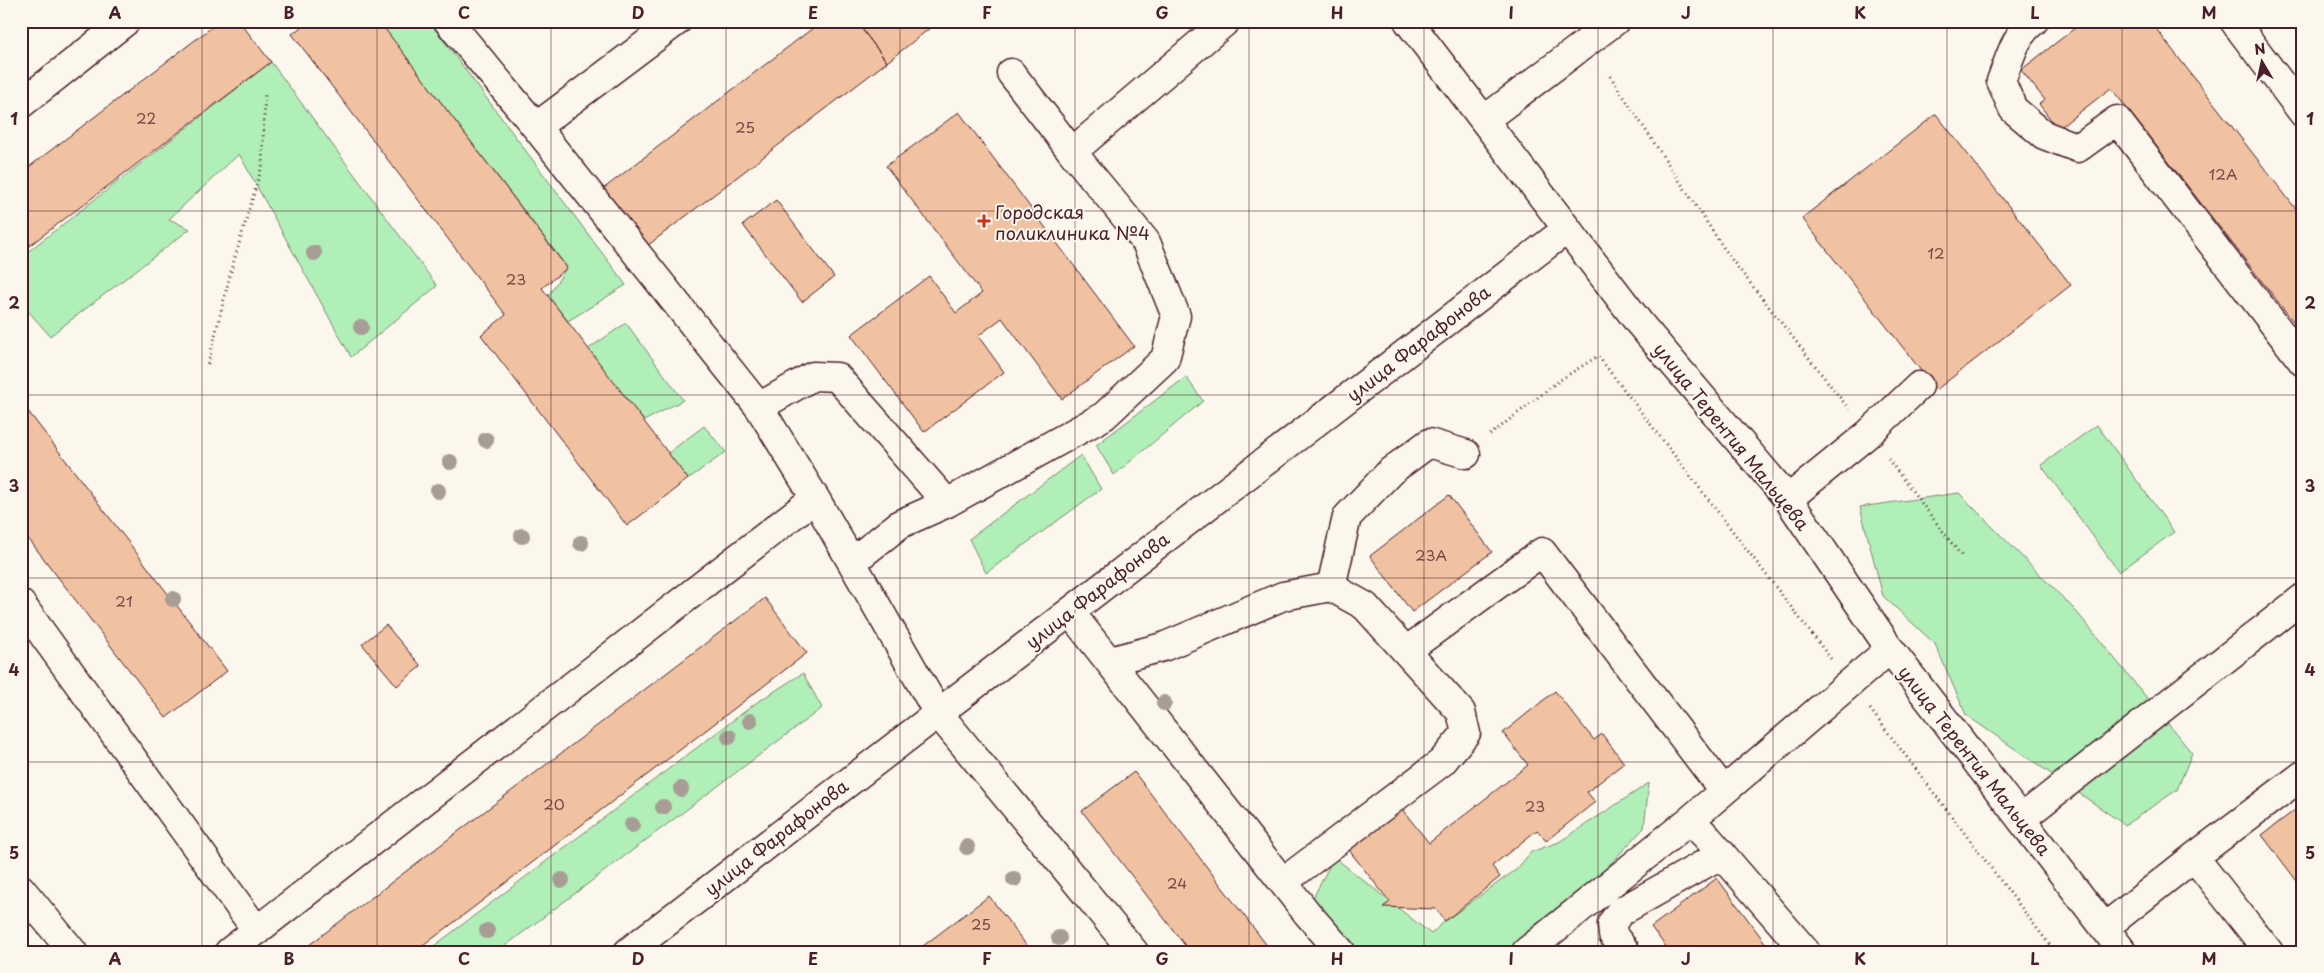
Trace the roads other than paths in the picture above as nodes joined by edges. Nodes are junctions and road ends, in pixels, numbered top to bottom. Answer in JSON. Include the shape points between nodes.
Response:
{"nodes":[{"id":1,"x":126,"y":21,"type":"edge"},
{"id":2,"x":448,"y":21,"type":"edge"},
{"id":3,"x":677,"y":21,"type":"edge"},
{"id":4,"x":1226,"y":21,"type":"edge"},
{"id":5,"x":1408,"y":21,"type":"edge"},
{"id":6,"x":1615,"y":21,"type":"edge"},
{"id":7,"x":2034,"y":21,"type":"edge"},
{"id":8,"x":2234,"y":21,"type":"edge"},
{"id":9,"x":1011,"y":73,"type":"dead end"},
{"id":10,"x":21,"y":104,"type":"edge"},
{"id":11,"x":2303,"y":113,"type":"edge"},
{"id":12,"x":1484,"y":120,"type":"junction"},
{"id":13,"x":536,"y":126,"type":"junction"},
{"id":14,"x":1072,"y":152,"type":"junction"},
{"id":15,"x":1567,"y":229,"type":"junction"},
{"id":16,"x":2303,"y":362,"type":"edge"},
{"id":17,"x":1919,"y":386,"type":"dead end"},
{"id":18,"x":759,"y":407,"type":"junction"},
{"id":19,"x":1466,"y":454,"type":"road end"},
{"id":20,"x":815,"y":498,"type":"junction"},
{"id":21,"x":1788,"y":499,"type":"junction"},
{"id":22,"x":948,"y":503,"type":"junction"},
{"id":23,"x":852,"y":562,"type":"junction"},
{"id":24,"x":1331,"y":587,"type":"junction"},
{"id":25,"x":2303,"y":598,"type":"edge"},
{"id":26,"x":21,"y":604,"type":"edge"},
{"id":27,"x":1070,"y":612,"type":"junction"},
{"id":28,"x":1890,"y":648,"type":"junction"},
{"id":29,"x":1406,"y":651,"type":"junction"},
{"id":30,"x":1110,"y":661,"type":"junction"},
{"id":31,"x":938,"y":713,"type":"junction"},
{"id":32,"x":2303,"y":775,"type":"edge"},
{"id":33,"x":1723,"y":790,"type":"junction"},
{"id":34,"x":2021,"y":819,"type":"junction"},
{"id":35,"x":1690,"y":820,"type":"junction"},
{"id":36,"x":1722,"y":854,"type":"junction"},
{"id":37,"x":2194,"y":857,"type":"junction"},
{"id":38,"x":1283,"y":882,"type":"junction"},
{"id":39,"x":21,"y":889,"type":"edge"},
{"id":40,"x":2104,"y":928,"type":"junction"},
{"id":41,"x":256,"y":931,"type":"junction"},
{"id":42,"x":73,"y":952,"type":"edge"},
{"id":43,"x":229,"y":952,"type":"edge"},
{"id":44,"x":628,"y":952,"type":"edge"},
{"id":45,"x":1135,"y":952,"type":"edge"},
{"id":46,"x":1340,"y":952,"type":"edge"},
{"id":47,"x":1526,"y":952,"type":"edge"},
{"id":48,"x":1626,"y":952,"type":"edge"},
{"id":49,"x":1806,"y":952,"type":"edge"},
{"id":50,"x":2122,"y":952,"type":"edge"},
{"id":51,"x":2269,"y":952,"type":"edge"}],
"edges":[{"from":1,"to":10,"type":"street"},
{"from":2,"to":13,"type":"street"},
{"from":3,"to":13,"type":"street"},
{"from":4,"to":14,"type":"street"},
{"from":5,"to":12,"type":"street","name":"улица Терентия Мальцева"},
{"from":6,"to":12,"type":"street"},
{"from":7,"to":16,"type":"street","via":[[2013,48],[2001,81],[2012,109],[2044,135],[2078,148],[2118,120]]},
{"from":8,"to":11,"type":"street"},
{"from":9,"to":14,"type":"street"},
{"from":12,"to":15,"type":"street","name":"улица Терентия Мальцева"},
{"from":13,"to":18,"type":"street"},
{"from":14,"to":22,"type":"street","via":[[1146,242],[1176,316],[1165,359],[1104,416]]},
{"from":15,"to":21,"type":"street","name":"улица Терентия Мальцева","via":[[1640,324]]},
{"from":15,"to":27,"type":"street","name":"улица Фарафонова"},
{"from":17,"to":21,"type":"street","via":[[1868,434]]},
{"from":18,"to":20,"type":"street"},
{"from":18,"to":22,"type":"street","via":[[813,376],[837,377]]},
{"from":19,"to":24,"type":"street","via":[[1429,444],[1391,471],[1347,517]]},
{"from":20,"to":23,"type":"street"},
{"from":20,"to":41,"type":"street"},
{"from":21,"to":28,"type":"street","name":"улица Терентия Мальцева"},
{"from":22,"to":23,"type":"street","via":[[900,524]]},
{"from":23,"to":31,"type":"street"},
{"from":24,"to":29,"type":"street","via":[[1365,606]]},
{"from":24,"to":30,"type":"street","via":[[1283,596],[1163,647]]},
{"from":25,"to":34,"type":"street"},
{"from":26,"to":41,"type":"street"},
{"from":27,"to":30,"type":"street"},
{"from":27,"to":31,"type":"street","name":"улица Фарафонова"},
{"from":28,"to":33,"type":"street"},
{"from":28,"to":34,"type":"street","name":"улица Терентия Мальцева"},
{"from":29,"to":33,"type":"street","via":[[1542,552]]},
{"from":29,"to":38,"type":"street","via":[[1461,712],[1466,734],[1442,762]]},
{"from":30,"to":38,"type":"street"},
{"from":31,"to":44,"type":"street","name":"улица Фарафонова"},
{"from":31,"to":45,"type":"street"},
{"from":32,"to":37,"type":"street"},
{"from":33,"to":35,"type":"street"},
{"from":34,"to":40,"type":"street","name":"улица Терентия Мальцева"},
{"from":35,"to":36,"type":"street"},
{"from":35,"to":47,"type":"street"},
{"from":36,"to":48,"type":"street","via":[[1620,912],[1612,923],[1614,935]]},
{"from":36,"to":49,"type":"street"},
{"from":37,"to":40,"type":"street"},
{"from":37,"to":51,"type":"street"},
{"from":38,"to":46,"type":"street"},
{"from":39,"to":42,"type":"street"},
{"from":40,"to":50,"type":"street","name":"улица Терентия Мальцева"},
{"from":41,"to":43,"type":"street"}]}
